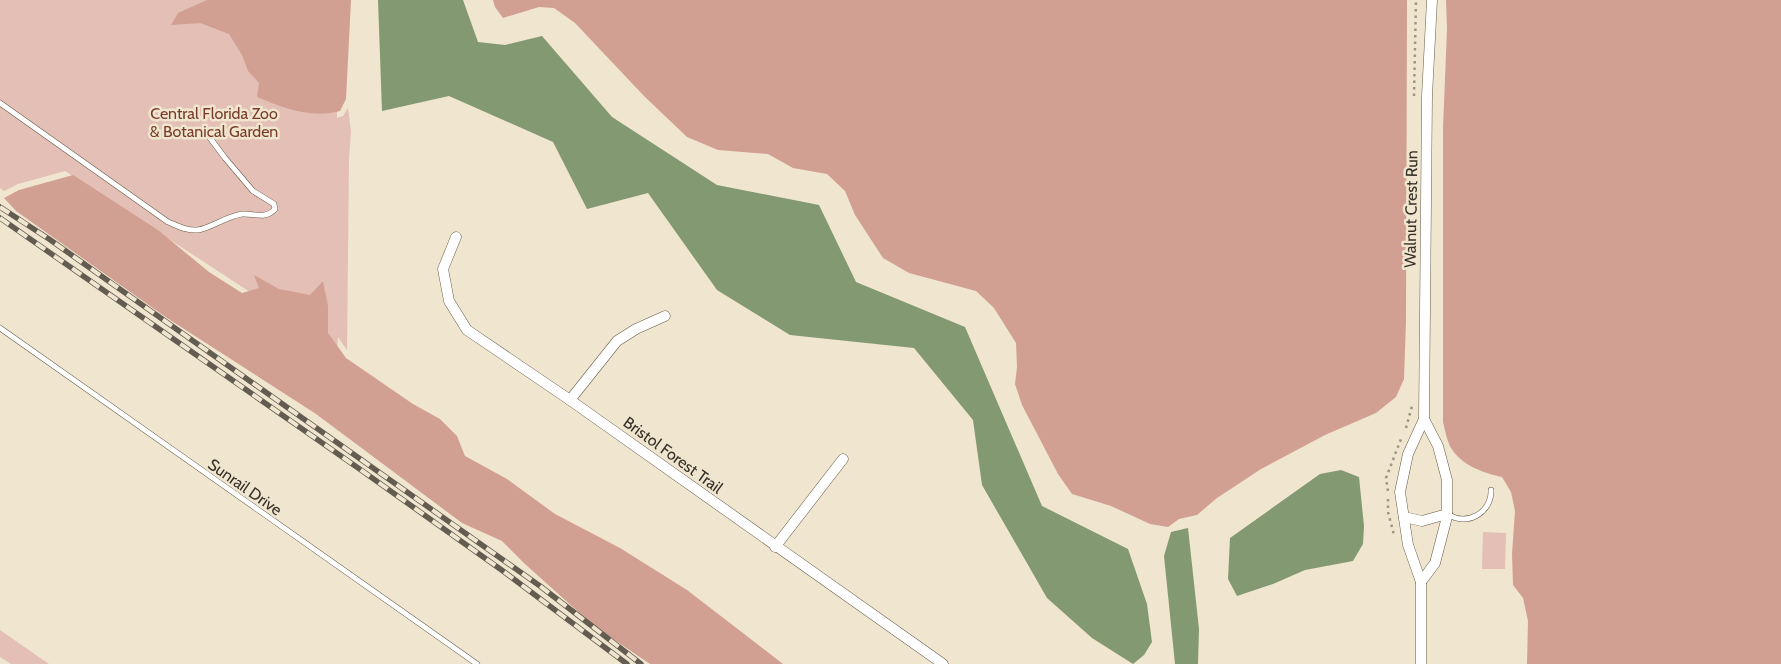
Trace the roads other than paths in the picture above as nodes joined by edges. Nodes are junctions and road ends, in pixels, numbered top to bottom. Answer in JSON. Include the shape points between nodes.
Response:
{"nodes":[{"id":1,"x":1432,"y":0,"type":"edge"},
{"id":2,"x":0,"y":103,"type":"edge"},
{"id":3,"x":210,"y":138,"type":"dead end"},
{"id":4,"x":456,"y":237,"type":"dead end"},
{"id":5,"x":665,"y":316,"type":"dead end"},
{"id":6,"x":0,"y":328,"type":"edge"},
{"id":7,"x":570,"y":400,"type":"junction"},
{"id":8,"x":1424,"y":419,"type":"junction"},
{"id":9,"x":843,"y":459,"type":"dead end"},
{"id":10,"x":1491,"y":490,"type":"dead end"},
{"id":11,"x":1447,"y":514,"type":"junction"},
{"id":12,"x":1404,"y":517,"type":"junction"},
{"id":13,"x":775,"y":547,"type":"junction"},
{"id":14,"x":1421,"y":582,"type":"junction"},
{"id":15,"x":477,"y":664,"type":"edge"},
{"id":16,"x":943,"y":664,"type":"edge"},
{"id":17,"x":1421,"y":664,"type":"edge"}],
"edges":[{"from":1,"to":8,"type":"street","name":"Walnut Crest Run"},
{"from":2,"to":3,"type":"lane","via":[[168,222],[186,230],[198,230],[241,214],[262,216],[271,213],[275,209],[274,204],[254,191]]},
{"from":4,"to":7,"type":"street","name":"Bristol Forest Trail","via":[[443,269],[448,301],[467,330]]},
{"from":5,"to":7,"type":"street","via":[[617,341]]},
{"from":6,"to":15,"type":"lane","name":"Sunrail Drive"},
{"from":7,"to":13,"type":"street","name":"Bristol Forest Trail"},
{"from":8,"to":11,"type":"street","name":"Walnut Crest Run","via":[[1438,446],[1447,480]]},
{"from":8,"to":12,"type":"street","name":"Walnut Crest Run","via":[[1408,454],[1400,492]]},
{"from":9,"to":13,"type":"street"},
{"from":10,"to":11,"type":"lane","via":[[1491,500],[1475,518],[1460,520]]},
{"from":11,"to":12,"type":"street","via":[[1422,521]]},
{"from":11,"to":14,"type":"street","name":"Walnut Crest Run","via":[[1435,563]]},
{"from":12,"to":14,"type":"street","name":"Walnut Crest Run","via":[[1408,545]]},
{"from":13,"to":16,"type":"street","name":"Bristol Forest Trail"},
{"from":14,"to":17,"type":"street","name":"Walnut Crest Run"}]}
